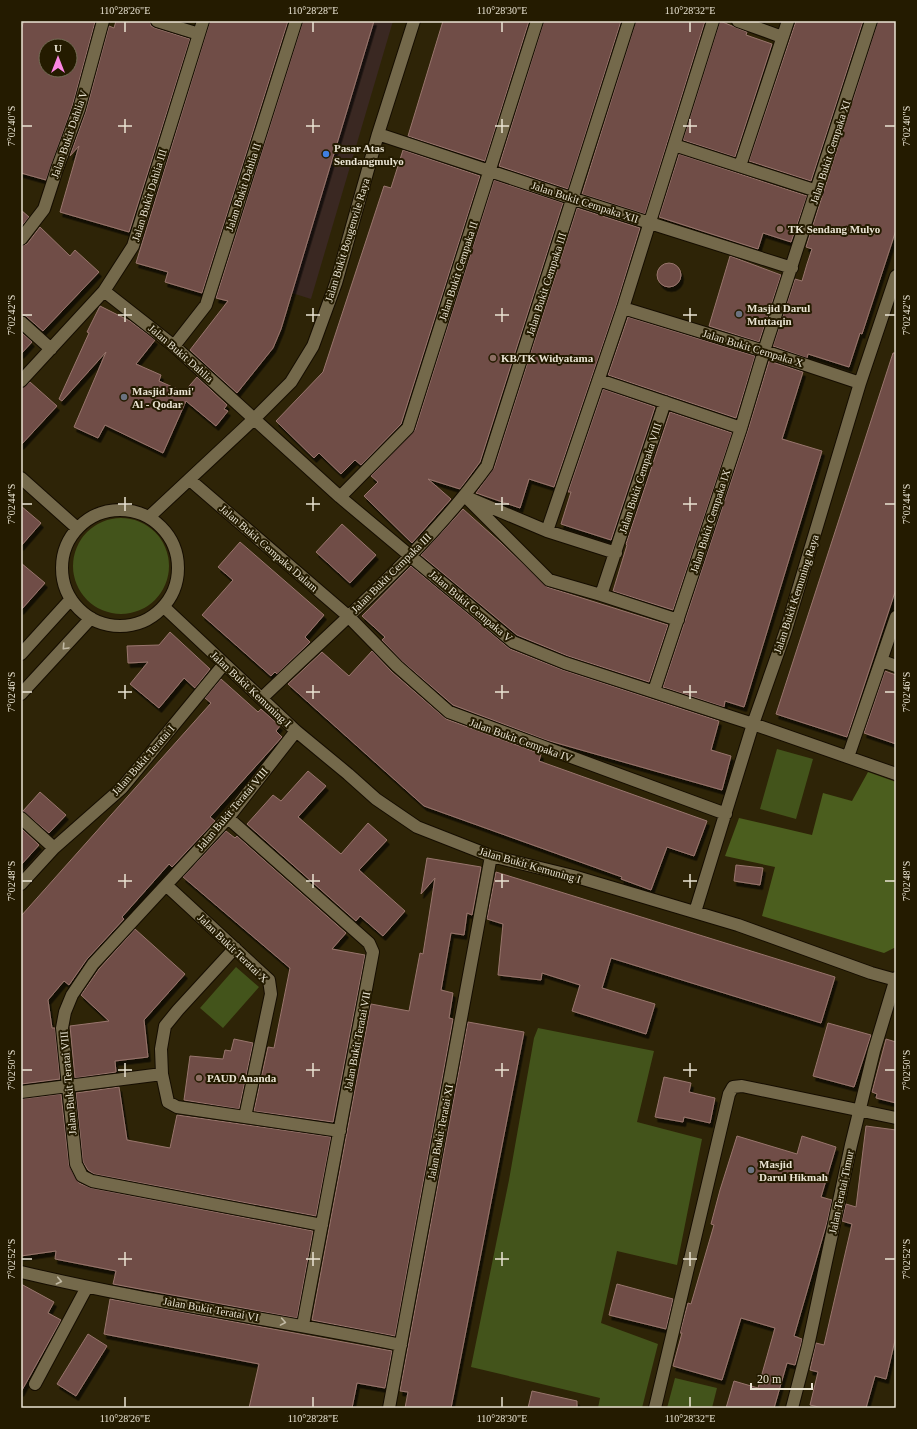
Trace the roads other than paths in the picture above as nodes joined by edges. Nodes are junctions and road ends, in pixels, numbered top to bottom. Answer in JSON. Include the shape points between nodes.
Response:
{"nodes":[{"id":1,"x":103,"y":21,"type":"edge"},
{"id":2,"x":157,"y":21,"type":"edge"},
{"id":3,"x":202,"y":21,"type":"edge"},
{"id":4,"x":296,"y":21,"type":"edge"},
{"id":5,"x":414,"y":21,"type":"edge"},
{"id":6,"x":537,"y":21,"type":"edge"},
{"id":7,"x":629,"y":21,"type":"edge"},
{"id":8,"x":713,"y":21,"type":"edge"},
{"id":9,"x":738,"y":21,"type":"edge"},
{"id":10,"x":788,"y":21,"type":"edge"},
{"id":11,"x":871,"y":21,"type":"edge"},
{"id":12,"x":199,"y":34,"type":"junction"},
{"id":13,"x":782,"y":37,"type":"junction"},
{"id":14,"x":378,"y":134,"type":"junction"},
{"id":15,"x":674,"y":145,"type":"junction"},
{"id":16,"x":740,"y":166,"type":"junction"},
{"id":17,"x":490,"y":171,"type":"junction"},
{"id":18,"x":817,"y":191,"type":"junction"},
{"id":19,"x":574,"y":199,"type":"junction"},
{"id":20,"x":650,"y":223,"type":"junction"},
{"id":21,"x":21,"y":239,"type":"edge"},
{"id":22,"x":792,"y":268,"type":"junction"},
{"id":23,"x":895,"y":281,"type":"edge"},
{"id":24,"x":104,"y":291,"type":"junction"},
{"id":25,"x":623,"y":308,"type":"junction"},
{"id":26,"x":21,"y":322,"type":"edge"},
{"id":27,"x":174,"y":346,"type":"junction"},
{"id":28,"x":51,"y":349,"type":"junction"},
{"id":29,"x":764,"y":351,"type":"junction"},
{"id":30,"x":599,"y":380,"type":"junction"},
{"id":31,"x":21,"y":381,"type":"edge"},
{"id":32,"x":860,"y":382,"type":"junction"},
{"id":33,"x":664,"y":402,"type":"junction"},
{"id":34,"x":254,"y":418,"type":"junction"},
{"id":35,"x":741,"y":428,"type":"junction"},
{"id":36,"x":21,"y":478,"type":"edge"},
{"id":37,"x":190,"y":480,"type":"junction"},
{"id":38,"x":465,"y":496,"type":"junction"},
{"id":39,"x":340,"y":497,"type":"junction"},
{"id":40,"x":149,"y":517,"type":"junction"},
{"id":41,"x":77,"y":528,"type":"junction"},
{"id":42,"x":547,"y":531,"type":"junction"},
{"id":43,"x":616,"y":553,"type":"junction"},
{"id":44,"x":410,"y":555,"type":"junction"},
{"id":45,"x":601,"y":595,"type":"junction"},
{"id":46,"x":71,"y":599,"type":"junction"},
{"id":47,"x":164,"y":607,"type":"junction"},
{"id":48,"x":348,"y":616,"type":"junction"},
{"id":49,"x":896,"y":617,"type":"edge"},
{"id":50,"x":91,"y":618,"type":"junction"},
{"id":51,"x":678,"y":620,"type":"junction"},
{"id":52,"x":21,"y":654,"type":"edge"},
{"id":53,"x":882,"y":661,"type":"junction"},
{"id":54,"x":224,"y":664,"type":"junction"},
{"id":55,"x":896,"y":666,"type":"edge"},
{"id":56,"x":654,"y":691,"type":"junction"},
{"id":57,"x":21,"y":694,"type":"edge"},
{"id":58,"x":262,"y":698,"type":"junction"},
{"id":59,"x":754,"y":724,"type":"junction"},
{"id":60,"x":296,"y":731,"type":"junction"},
{"id":61,"x":848,"y":757,"type":"junction"},
{"id":62,"x":896,"y":774,"type":"edge"},
{"id":63,"x":726,"y":814,"type":"junction"},
{"id":64,"x":21,"y":818,"type":"edge"},
{"id":65,"x":228,"y":818,"type":"junction"},
{"id":66,"x":54,"y":848,"type":"junction"},
{"id":67,"x":492,"y":856,"type":"junction"},
{"id":68,"x":21,"y":884,"type":"edge"},
{"id":69,"x":166,"y":885,"type":"junction"},
{"id":70,"x":695,"y":912,"type":"junction"},
{"id":71,"x":234,"y":948,"type":"junction"},
{"id":72,"x":896,"y":979,"type":"edge"},
{"id":73,"x":162,"y":1074,"type":"junction"},
{"id":74,"x":66,"y":1086,"type":"junction"},
{"id":75,"x":21,"y":1092,"type":"edge"},
{"id":76,"x":860,"y":1111,"type":"junction"},
{"id":77,"x":245,"y":1117,"type":"junction"},
{"id":78,"x":896,"y":1118,"type":"edge"},
{"id":79,"x":340,"y":1131,"type":"junction"},
{"id":80,"x":322,"y":1225,"type":"junction"},
{"id":81,"x":21,"y":1272,"type":"edge"},
{"id":82,"x":87,"y":1287,"type":"junction"},
{"id":83,"x":303,"y":1325,"type":"junction"},
{"id":84,"x":400,"y":1345,"type":"junction"},
{"id":85,"x":35,"y":1384,"type":"dead end"},
{"id":86,"x":389,"y":1408,"type":"edge"},
{"id":87,"x":654,"y":1408,"type":"edge"},
{"id":88,"x":792,"y":1408,"type":"edge"}],
"edges":[{"from":1,"to":21,"type":"street","name":"Jalan Bukit Dahlia V","via":[[79,109],[44,209]]},
{"from":2,"to":12,"type":"street"},
{"from":3,"to":12,"type":"street","name":"Jalan Bukit Dahlia III"},
{"from":4,"to":27,"type":"street","name":"Jalan Bukit Dahlia II","via":[[206,305]]},
{"from":5,"to":14,"type":"street","name":"Jalan Bukit Bougenvile Raya"},
{"from":6,"to":17,"type":"street","name":"Jalan Bukit Cempaka II"},
{"from":7,"to":19,"type":"street","name":"Jalan Bukit Cempaka III"},
{"from":8,"to":15,"type":"street"},
{"from":9,"to":13,"type":"street"},
{"from":10,"to":13,"type":"street"},
{"from":11,"to":18,"type":"street","name":"Jalan Bukit Cempaka XI"},
{"from":12,"to":24,"type":"street","name":"Jalan Bukit Dahlia III","via":[[133,246]]},
{"from":13,"to":16,"type":"street"},
{"from":14,"to":17,"type":"street","name":"Jalan Bukit Cempaka XII"},
{"from":14,"to":34,"type":"street","name":"Jalan Bukit Bougenvile Raya","via":[[336,283],[313,346],[291,382]]},
{"from":15,"to":16,"type":"street"},
{"from":15,"to":20,"type":"street"},
{"from":16,"to":18,"type":"street"},
{"from":17,"to":19,"type":"street","name":"Jalan Bukit Cempaka XII"},
{"from":17,"to":39,"type":"street","name":"Jalan Bukit Cempaka II","via":[[408,428]]},
{"from":18,"to":22,"type":"street","name":"Jalan Bukit Cempaka XI"},
{"from":19,"to":20,"type":"street","name":"Jalan Bukit Cempaka XII"},
{"from":19,"to":38,"type":"street","name":"Jalan Bukit Cempaka III","via":[[487,466]]},
{"from":20,"to":22,"type":"street","name":"Jalan Bukit Cempaka XII"},
{"from":20,"to":25,"type":"street"},
{"from":22,"to":29,"type":"street","name":"Jalan Bukit Cempaka XI"},
{"from":23,"to":32,"type":"street","name":"Jalan Bukit Kemuning Raya"},
{"from":24,"to":27,"type":"street","name":"Jalan Bukit Dahlia"},
{"from":24,"to":28,"type":"street","name":"Jalan Bukit Dahlia III"},
{"from":25,"to":29,"type":"street","name":"Jalan Bukit Cempaka X"},
{"from":25,"to":30,"type":"street"},
{"from":26,"to":28,"type":"street"},
{"from":27,"to":34,"type":"street","name":"Jalan Bukit Dahlia"},
{"from":28,"to":31,"type":"street","name":"Jalan Bukit Dahlia III"},
{"from":29,"to":32,"type":"street","name":"Jalan Bukit Cempaka X"},
{"from":29,"to":35,"type":"street","name":"Jalan Bukit Cempaka IX"},
{"from":30,"to":33,"type":"street"},
{"from":30,"to":42,"type":"street"},
{"from":32,"to":59,"type":"street","name":"Jalan Bukit Kemuning Raya","via":[[785,633]]},
{"from":33,"to":35,"type":"street"},
{"from":33,"to":43,"type":"street","name":"Jalan Bukit Cempaka VIII"},
{"from":34,"to":37,"type":"street","name":"Jalan Bukit Bougenvile Raya"},
{"from":34,"to":39,"type":"street","name":"Jalan Bukit Cempaka V"},
{"from":35,"to":51,"type":"street","name":"Jalan Bukit Cempaka IX"},
{"from":36,"to":41,"type":"street"},
{"from":37,"to":40,"type":"street","name":"Jalan Bukit Bougenvile Raya"},
{"from":37,"to":48,"type":"street","name":"Jalan Bukit Cempaka Dalam"},
{"from":38,"to":42,"type":"street"},
{"from":38,"to":44,"type":"street","name":"Jalan Bukit Cempaka III"},
{"from":38,"to":45,"type":"street","via":[[550,580]]},
{"from":39,"to":44,"type":"street","name":"Jalan Bukit Cempaka V"},
{"from":40,"to":41,"type":"street","via":[[137,511],[111,510],[87,519]]},
{"from":40,"to":47,"type":"street","via":[[169,534],[178,558],[176,584]]},
{"from":41,"to":46,"type":"street","via":[[69,538],[62,564],[62,576]]},
{"from":42,"to":43,"type":"street"},
{"from":43,"to":45,"type":"street","name":"Jalan Bukit Cempaka VIII"},
{"from":44,"to":48,"type":"street","name":"Jalan Bukit Cempaka III"},
{"from":44,"to":56,"type":"street","name":"Jalan Bukit Cempaka V","via":[[513,642],[565,663]]},
{"from":45,"to":51,"type":"street"},
{"from":46,"to":50,"type":"street","via":[[80,611]]},
{"from":46,"to":52,"type":"street"},
{"from":47,"to":50,"type":"street","via":[[154,616],[129,625],[110,625]]},
{"from":47,"to":54,"type":"street","name":"Jalan Bukit Kemuning I"},
{"from":48,"to":58,"type":"street","name":"Jalan Bukit Cempaka III"},
{"from":48,"to":63,"type":"street","name":"Jalan Bukit Cempaka IV","via":[[397,666],[449,712]]},
{"from":49,"to":53,"type":"street"},
{"from":50,"to":57,"type":"street","one_way":true},
{"from":51,"to":56,"type":"street","name":"Jalan Bukit Cempaka IX"},
{"from":53,"to":55,"type":"street"},
{"from":53,"to":61,"type":"street"},
{"from":54,"to":58,"type":"street","name":"Jalan Bukit Kemuning I"},
{"from":54,"to":66,"type":"street","name":"Jalan Bukit Teratai I","via":[[122,788]]},
{"from":56,"to":59,"type":"street","name":"Jalan Bukit Cempaka V"},
{"from":58,"to":60,"type":"street","name":"Jalan Bukit Kemuning I"},
{"from":59,"to":61,"type":"street","name":"Jalan Bukit Cempaka V"},
{"from":59,"to":63,"type":"street","name":"Jalan Bukit Kemuning Raya"},
{"from":60,"to":65,"type":"street","name":"Jalan Bukit Teratai VIII"},
{"from":60,"to":67,"type":"street","name":"Jalan Bukit Kemuning I","via":[[376,799],[400,816],[424,830]]},
{"from":61,"to":62,"type":"street","name":"Jalan Bukit Cempaka V"},
{"from":63,"to":70,"type":"street","name":"Jalan Bukit Kemuning Raya"},
{"from":64,"to":66,"type":"street"},
{"from":65,"to":69,"type":"street","name":"Jalan Bukit Teratai VIII"},
{"from":65,"to":79,"type":"street","name":"Jalan Bukit Teratai VII","via":[[372,947],[373,959]]},
{"from":66,"to":68,"type":"street","name":"Jalan Bukit Teratai I"},
{"from":67,"to":70,"type":"street","name":"Jalan Bukit Kemuning I","via":[[573,876]]},
{"from":67,"to":84,"type":"street","name":"Jalan Bukit Teratai XI"},
{"from":69,"to":71,"type":"street","name":"Jalan Bukit Teratai X"},
{"from":69,"to":74,"type":"street","name":"Jalan Bukit Teratai VIII","via":[[93,964],[72,995],[62,1028]]},
{"from":70,"to":72,"type":"street","name":"Jalan Bukit Kemuning I"},
{"from":71,"to":73,"type":"street","via":[[165,1026],[161,1049]]},
{"from":71,"to":77,"type":"street","name":"Jalan Bukit Teratai X","via":[[269,980],[271,985]]},
{"from":72,"to":76,"type":"street","name":"Jalan Teratai Timur","via":[[874,1051]]},
{"from":73,"to":74,"type":"street"},
{"from":73,"to":77,"type":"street","via":[[168,1102],[177,1107]]},
{"from":74,"to":75,"type":"street"},
{"from":74,"to":80,"type":"street","name":"Jalan Bukit Teratai VIII","via":[[76,1164],[82,1176]]},
{"from":76,"to":78,"type":"street"},
{"from":76,"to":87,"type":"street","via":[[742,1086],[733,1087]]},
{"from":76,"to":88,"type":"street","name":"Jalan Teratai Timur","via":[[850,1144],[808,1346]]},
{"from":77,"to":79,"type":"street"},
{"from":79,"to":80,"type":"street","name":"Jalan Bukit Teratai VII"},
{"from":80,"to":83,"type":"street","name":"Jalan Bukit Teratai VII"},
{"from":81,"to":82,"type":"street","name":"Jalan Bukit Teratai VI","one_way":true},
{"from":82,"to":83,"type":"street","name":"Jalan Bukit Teratai VI","one_way":true},
{"from":82,"to":85,"type":"street"},
{"from":83,"to":84,"type":"street","name":"Jalan Bukit Teratai VI"},
{"from":84,"to":86,"type":"street","name":"Jalan Bukit Teratai XI"}]}
